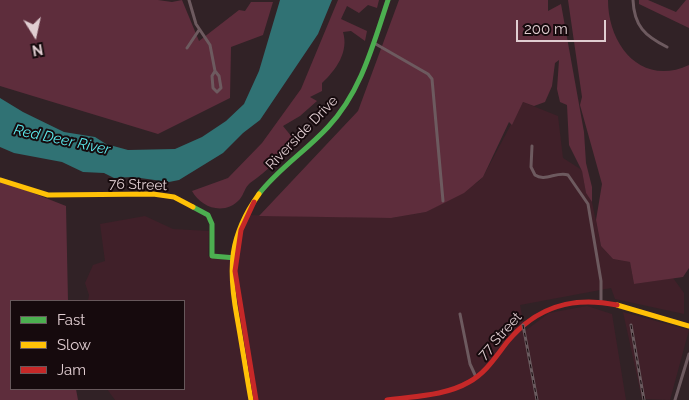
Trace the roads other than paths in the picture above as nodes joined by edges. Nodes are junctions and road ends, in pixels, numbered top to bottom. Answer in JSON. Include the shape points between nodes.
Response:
{"nodes":[{"id":1,"x":189,"y":0,"type":"edge"},
{"id":2,"x":388,"y":0,"type":"edge"},
{"id":3,"x":633,"y":0,"type":"edge"},
{"id":4,"x":199,"y":30,"type":"junction"},
{"id":5,"x":374,"y":43,"type":"junction"},
{"id":6,"x":667,"y":47,"type":"dead end"},
{"id":7,"x":187,"y":48,"type":"dead end"},
{"id":8,"x":215,"y":71,"type":"junction"},
{"id":9,"x":532,"y":146,"type":"dead end"},
{"id":10,"x":0,"y":180,"type":"edge"},
{"id":11,"x":443,"y":201,"type":"dead end"},
{"id":12,"x":233,"y":258,"type":"junction"},
{"id":13,"x":601,"y":300,"type":"junction"},
{"id":14,"x":460,"y":314,"type":"dead end"},
{"id":15,"x":689,"y":326,"type":"edge"},
{"id":16,"x":689,"y":354,"type":"edge"},
{"id":17,"x":476,"y":377,"type":"junction"},
{"id":18,"x":251,"y":400,"type":"edge"},
{"id":19,"x":256,"y":400,"type":"edge"},
{"id":20,"x":388,"y":400,"type":"edge"},
{"id":21,"x":675,"y":400,"type":"edge"}],
"edges":[{"from":1,"to":4,"type":"street"},
{"from":2,"to":5,"type":"main road","name":"Riverside Drive"},
{"from":3,"to":6,"type":"street","via":[[634,16],[640,28]]},
{"from":4,"to":7,"type":"street"},
{"from":4,"to":8,"type":"street","via":[[210,45]]},
{"from":5,"to":11,"type":"street","via":[[432,79]]},
{"from":5,"to":12,"type":"main road","name":"Riverside Drive","via":[[355,89],[337,117],[258,193],[241,230]]},
{"from":8,"to":8,"type":"street","via":[[213,89],[217,92],[219,76]]},
{"from":9,"to":13,"type":"street","via":[[534,175],[540,178],[568,175],[586,199],[600,273]]},
{"from":10,"to":12,"type":"main road","name":"76 Street","via":[[48,195],[148,194],[174,198],[208,215],[212,224],[212,256]]},
{"from":12,"to":18,"type":"main road","name":"Riverside Drive","via":[[231,284]]},
{"from":12,"to":19,"type":"main road","name":"Riverside Drive"},
{"from":13,"to":15,"type":"main road","name":"77 Street"},
{"from":13,"to":17,"type":"main road","name":"77 Street","via":[[568,301],[540,312],[519,328]]},
{"from":14,"to":17,"type":"street","via":[[470,364]]},
{"from":16,"to":21,"type":"street"},
{"from":17,"to":20,"type":"main road","name":"77 Street","via":[[451,389]]}]}
